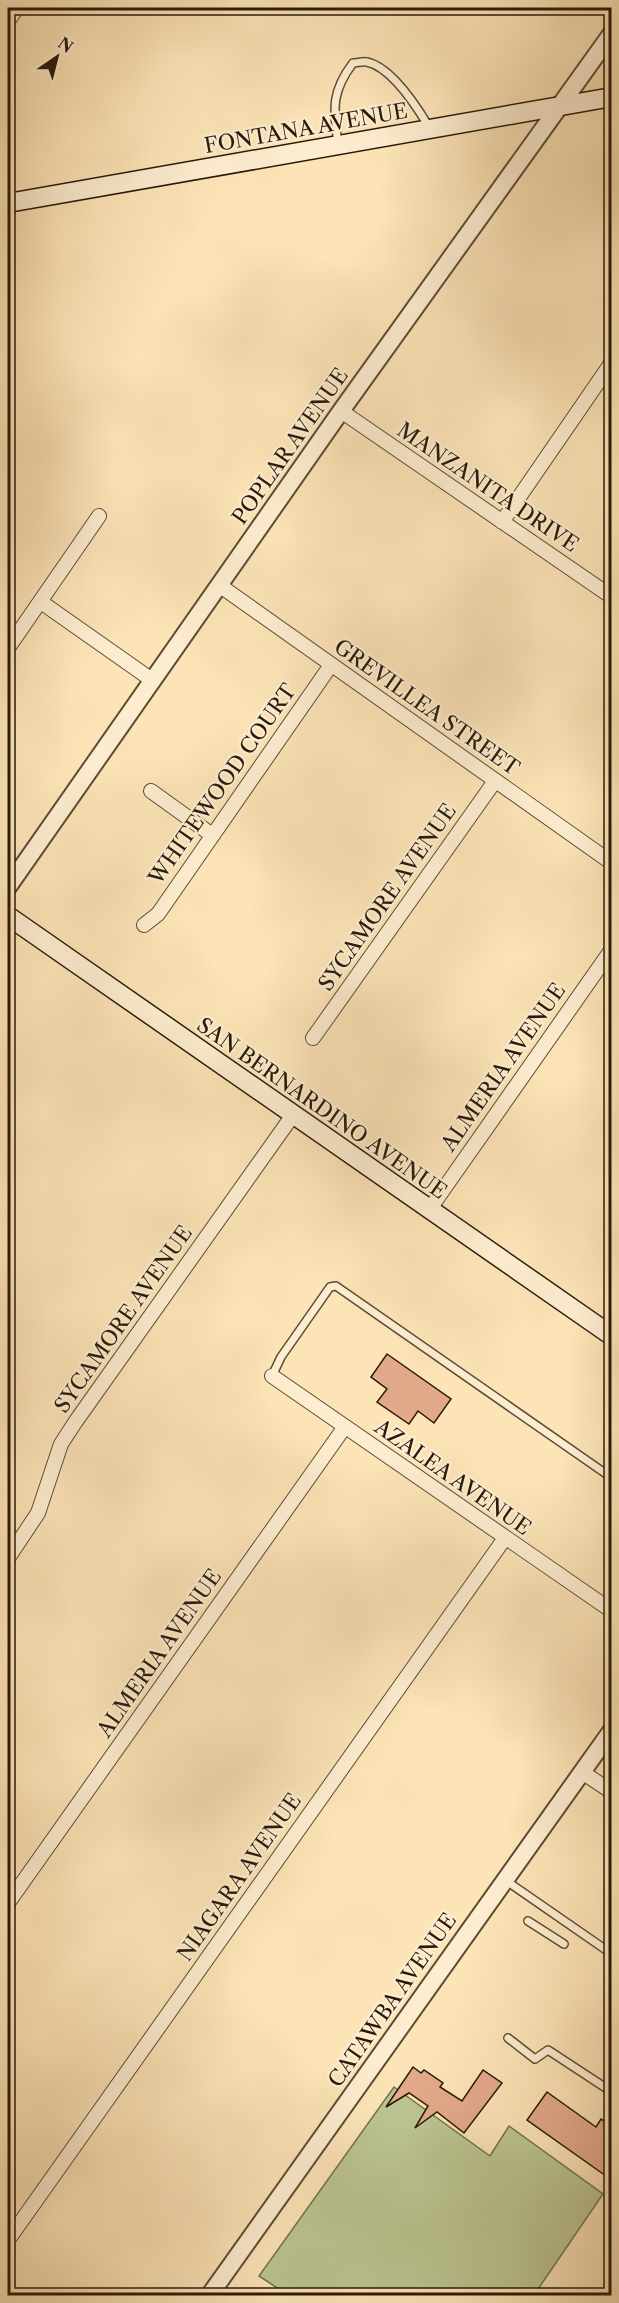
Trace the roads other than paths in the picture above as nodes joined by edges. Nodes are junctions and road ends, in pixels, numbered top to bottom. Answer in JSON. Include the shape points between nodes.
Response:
{"nodes":[{"id":1,"x":17,"y":8,"type":"edge"},
{"id":2,"x":8,"y":21,"type":"edge"},
{"id":3,"x":612,"y":33,"type":"edge"},
{"id":4,"x":612,"y":97,"type":"edge"},
{"id":5,"x":560,"y":106,"type":"junction"},
{"id":6,"x":430,"y":129,"type":"junction"},
{"id":7,"x":338,"y":146,"type":"junction"},
{"id":8,"x":8,"y":203,"type":"edge"},
{"id":9,"x":612,"y":362,"type":"edge"},
{"id":10,"x":341,"y":411,"type":"junction"},
{"id":11,"x":99,"y":516,"type":"dead end"},
{"id":12,"x":502,"y":522,"type":"junction"},
{"id":13,"x":219,"y":585,"type":"junction"},
{"id":14,"x":612,"y":597,"type":"edge"},
{"id":15,"x":41,"y":602,"type":"junction"},
{"id":16,"x":8,"y":648,"type":"edge"},
{"id":17,"x":332,"y":665,"type":"junction"},
{"id":18,"x":152,"y":680,"type":"junction"},
{"id":19,"x":495,"y":781,"type":"junction"},
{"id":20,"x":151,"y":792,"type":"dead end"},
{"id":21,"x":212,"y":835,"type":"junction"},
{"id":22,"x":612,"y":863,"type":"edge"},
{"id":23,"x":8,"y":887,"type":"edge"},
{"id":24,"x":8,"y":916,"type":"edge"},
{"id":25,"x":144,"y":925,"type":"dead end"},
{"id":26,"x":612,"y":949,"type":"edge"},
{"id":27,"x":313,"y":1038,"type":"dead end"},
{"id":28,"x":293,"y":1114,"type":"junction"},
{"id":29,"x":429,"y":1210,"type":"junction"},
{"id":30,"x":612,"y":1336,"type":"edge"},
{"id":31,"x":272,"y":1376,"type":"joint"},
{"id":32,"x":344,"y":1428,"type":"junction"},
{"id":33,"x":612,"y":1478,"type":"edge"},
{"id":34,"x":505,"y":1538,"type":"junction"},
{"id":35,"x":8,"y":1558,"type":"edge"},
{"id":36,"x":612,"y":1611,"type":"edge"},
{"id":37,"x":612,"y":1730,"type":"edge"},
{"id":38,"x":582,"y":1772,"type":"junction"},
{"id":39,"x":612,"y":1792,"type":"edge"},
{"id":40,"x":505,"y":1880,"type":"junction"},
{"id":41,"x":8,"y":1903,"type":"edge"},
{"id":42,"x":528,"y":1921,"type":"dead end"},
{"id":43,"x":564,"y":1944,"type":"dead end"},
{"id":44,"x":612,"y":1954,"type":"edge"},
{"id":45,"x":508,"y":2038,"type":"dead end"},
{"id":46,"x":612,"y":2092,"type":"edge"},
{"id":47,"x":8,"y":2240,"type":"edge"},
{"id":48,"x":209,"y":2295,"type":"edge"}],
"edges":[{"from":1,"to":2,"type":"street"},
{"from":3,"to":5,"type":"street","name":"POPLAR AVENUE"},
{"from":4,"to":5,"type":"main road","name":"FONTANA AVENUE"},
{"from":5,"to":6,"type":"main road","name":"FONTANA AVENUE"},
{"from":5,"to":10,"type":"street","name":"POPLAR AVENUE"},
{"from":6,"to":7,"type":"main road","name":"FONTANA AVENUE"},
{"from":6,"to":7,"type":"lane","via":[[411,97],[394,79],[368,62],[352,63],[333,106]]},
{"from":7,"to":8,"type":"main road","name":"FONTANA AVENUE"},
{"from":9,"to":12,"type":"street"},
{"from":10,"to":12,"type":"street","name":"MANZANITA DRIVE"},
{"from":10,"to":13,"type":"street","name":"POPLAR AVENUE"},
{"from":11,"to":15,"type":"street"},
{"from":12,"to":14,"type":"street","name":"MANZANITA DRIVE"},
{"from":13,"to":17,"type":"street","name":"GREVILLEA STREET"},
{"from":13,"to":18,"type":"street","name":"POPLAR AVENUE"},
{"from":15,"to":16,"type":"street"},
{"from":15,"to":18,"type":"street"},
{"from":17,"to":19,"type":"street","name":"GREVILLEA STREET"},
{"from":17,"to":21,"type":"street","name":"WHITEWOOD COURT"},
{"from":18,"to":23,"type":"street","name":"POPLAR AVENUE"},
{"from":19,"to":22,"type":"street","name":"GREVILLEA STREET"},
{"from":19,"to":27,"type":"street","name":"SYCAMORE AVENUE"},
{"from":20,"to":21,"type":"street"},
{"from":21,"to":25,"type":"street","name":"WHITEWOOD COURT","via":[[158,914]]},
{"from":24,"to":28,"type":"main road","name":"SAN BERNARDINO AVENUE"},
{"from":26,"to":29,"type":"street","name":"ALMERIA AVENUE"},
{"from":28,"to":29,"type":"main road","name":"SAN BERNARDINO AVENUE"},
{"from":28,"to":35,"type":"street","name":"SYCAMORE AVENUE","via":[[61,1444],[38,1512]]},
{"from":29,"to":30,"type":"main road","name":"SAN BERNARDINO AVENUE"},
{"from":31,"to":32,"type":"street","name":"AZALEA AVENUE"},
{"from":31,"to":33,"type":"lane","via":[[280,1357],[330,1287],[336,1286]]},
{"from":32,"to":34,"type":"street","name":"AZALEA AVENUE"},
{"from":32,"to":41,"type":"street","name":"ALMERIA AVENUE"},
{"from":34,"to":36,"type":"street","name":"AZALEA AVENUE"},
{"from":34,"to":47,"type":"street","name":"NIAGARA AVENUE"},
{"from":37,"to":38,"type":"street","name":"CATAWBA AVENUE"},
{"from":38,"to":39,"type":"street"},
{"from":38,"to":40,"type":"street","name":"CATAWBA AVENUE"},
{"from":40,"to":44,"type":"lane"},
{"from":40,"to":48,"type":"street","name":"CATAWBA AVENUE"},
{"from":42,"to":43,"type":"lane"},
{"from":45,"to":46,"type":"lane","via":[[535,2059],[548,2050]]}]}
